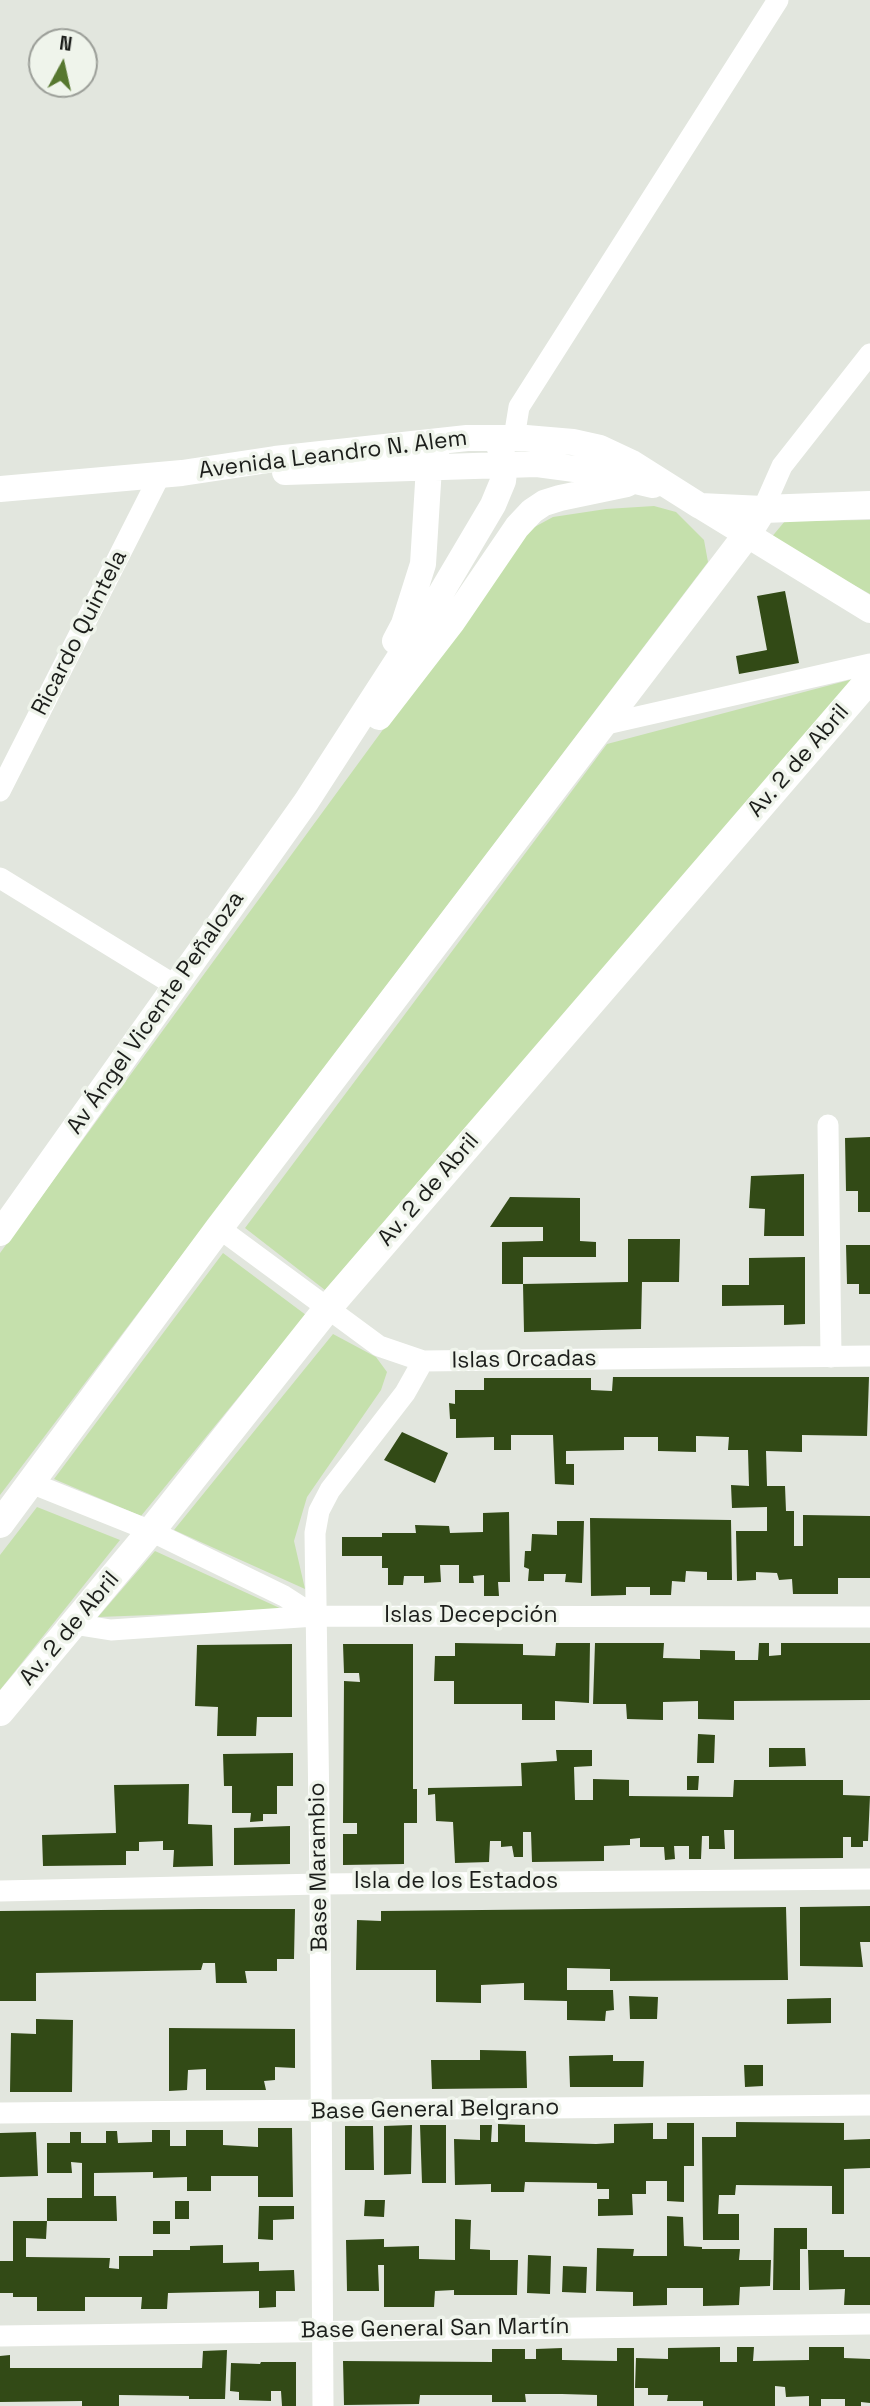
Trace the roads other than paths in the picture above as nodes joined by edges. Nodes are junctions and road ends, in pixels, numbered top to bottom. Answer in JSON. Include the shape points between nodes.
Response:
{"nodes":[{"id":1,"x":778,"y":0,"type":"edge"},
{"id":2,"x":870,"y":354,"type":"edge"},
{"id":3,"x":494,"y":438,"type":"junction"},
{"id":4,"x":505,"y":464,"type":"junction"},
{"id":5,"x":429,"y":467,"type":"junction"},
{"id":6,"x":171,"y":474,"type":"junction"},
{"id":7,"x":639,"y":482,"type":"junction"},
{"id":8,"x":0,"y":489,"type":"edge"},
{"id":9,"x":670,"y":489,"type":"junction"},
{"id":10,"x":870,"y":505,"type":"edge"},
{"id":11,"x":700,"y":506,"type":"junction"},
{"id":12,"x":763,"y":509,"type":"junction"},
{"id":13,"x":746,"y":536,"type":"junction"},
{"id":14,"x":870,"y":610,"type":"edge"},
{"id":15,"x":870,"y":664,"type":"edge"},
{"id":16,"x":870,"y":678,"type":"edge"},
{"id":17,"x":602,"y":725,"type":"junction"},
{"id":18,"x":332,"y":761,"type":"junction"},
{"id":19,"x":0,"y":791,"type":"edge"},
{"id":20,"x":312,"y":793,"type":"junction"},
{"id":21,"x":0,"y":878,"type":"edge"},
{"id":22,"x":176,"y":986,"type":"junction"},
{"id":23,"x":828,"y":1125,"type":"dead end"},
{"id":24,"x":219,"y":1228,"type":"junction"},
{"id":25,"x":0,"y":1233,"type":"edge"},
{"id":26,"x":327,"y":1310,"type":"junction"},
{"id":27,"x":870,"y":1356,"type":"edge"},
{"id":28,"x":831,"y":1357,"type":"junction"},
{"id":29,"x":423,"y":1361,"type":"junction"},
{"id":30,"x":31,"y":1483,"type":"junction"},
{"id":31,"x":0,"y":1524,"type":"edge"},
{"id":32,"x":151,"y":1531,"type":"junction"},
{"id":33,"x":315,"y":1616,"type":"junction"},
{"id":34,"x":870,"y":1617,"type":"edge"},
{"id":35,"x":73,"y":1624,"type":"junction"},
{"id":36,"x":0,"y":1712,"type":"edge"},
{"id":37,"x":870,"y":1879,"type":"edge"},
{"id":38,"x":320,"y":1884,"type":"junction"},
{"id":39,"x":0,"y":1891,"type":"edge"},
{"id":40,"x":870,"y":2105,"type":"edge"},
{"id":41,"x":321,"y":2111,"type":"junction"},
{"id":42,"x":0,"y":2113,"type":"edge"},
{"id":43,"x":870,"y":2324,"type":"edge"},
{"id":44,"x":323,"y":2331,"type":"junction"},
{"id":45,"x":0,"y":2336,"type":"edge"},
{"id":46,"x":323,"y":2406,"type":"edge"}],
"edges":[{"from":1,"to":3,"type":"street","via":[[519,407]]},
{"from":2,"to":12,"type":"street","via":[[782,466]]},
{"from":3,"to":4,"type":"street"},
{"from":3,"to":5,"type":"street","via":[[438,451]]},
{"from":3,"to":6,"type":"street","name":"Avenida Leandro N. Alem","via":[[275,458]]},
{"from":3,"to":9,"type":"street","name":"Avenida Leandro N. Alem","via":[[600,448]]},
{"from":4,"to":5,"type":"street","name":"Avenida Leandro N. Alem"},
{"from":4,"to":7,"type":"street","name":"Avenida Leandro N. Alem","via":[[569,467]]},
{"from":4,"to":18,"type":"street","via":[[493,505],[472,542]]},
{"from":5,"to":6,"type":"street","name":"Avenida Leandro N. Alem"},
{"from":5,"to":20,"type":"street","via":[[423,564],[408,613]]},
{"from":6,"to":8,"type":"street"},
{"from":6,"to":19,"type":"street","name":"Ricardo Quintela"},
{"from":7,"to":9,"type":"street","name":"Avenida Leandro N. Alem"},
{"from":7,"to":18,"type":"street","via":[[560,498],[533,511],[390,704],[358,743]]},
{"from":9,"to":11,"type":"street","name":"Avenida Leandro N. Alem"},
{"from":10,"to":12,"type":"main road"},
{"from":11,"to":12,"type":"street","name":"Avenida Leandro N. Alem"},
{"from":11,"to":13,"type":"street"},
{"from":12,"to":13,"type":"main road"},
{"from":13,"to":14,"type":"street"},
{"from":13,"to":17,"type":"main road"},
{"from":15,"to":17,"type":"street"},
{"from":16,"to":26,"type":"main road","name":"Av. 2 de Abril"},
{"from":17,"to":24,"type":"main road"},
{"from":18,"to":20,"type":"street"},
{"from":20,"to":22,"type":"street","name":"Av Ángel Vicente Peñaloza"},
{"from":21,"to":22,"type":"street"},
{"from":22,"to":25,"type":"street","name":"Av Ángel Vicente Peñaloza"},
{"from":23,"to":28,"type":"street"},
{"from":24,"to":26,"type":"street","name":"Islas Orcadas"},
{"from":24,"to":30,"type":"main road"},
{"from":26,"to":29,"type":"street","name":"Islas Orcadas","via":[[379,1346]]},
{"from":26,"to":32,"type":"main road","name":"Av. 2 de Abril"},
{"from":27,"to":28,"type":"street","name":"Islas Orcadas"},
{"from":28,"to":29,"type":"street","name":"Islas Orcadas"},
{"from":29,"to":33,"type":"street","name":"Base Marambio","via":[[319,1511]]},
{"from":30,"to":31,"type":"main road"},
{"from":30,"to":32,"type":"street"},
{"from":32,"to":33,"type":"street"},
{"from":32,"to":35,"type":"main road","name":"Av. 2 de Abril"},
{"from":33,"to":34,"type":"street","name":"Islas Decepción"},
{"from":33,"to":35,"type":"street","name":"Islas Decepción","via":[[111,1630]]},
{"from":33,"to":38,"type":"street","name":"Base Marambio"},
{"from":35,"to":36,"type":"main road","name":"Av. 2 de Abril"},
{"from":37,"to":38,"type":"street","name":"Isla de los Estados"},
{"from":38,"to":39,"type":"street","name":"Isla de los Estados"},
{"from":38,"to":41,"type":"street","name":"Base Marambio"},
{"from":40,"to":41,"type":"street","name":"Base General Belgrano"},
{"from":41,"to":42,"type":"street","name":"Base General Belgrano"},
{"from":41,"to":44,"type":"street","name":"Base Marambio"},
{"from":43,"to":44,"type":"street","name":"Base General San Martín"},
{"from":44,"to":45,"type":"street","name":"Base General San Martín"},
{"from":44,"to":46,"type":"street","name":"Base Marambio"}]}
